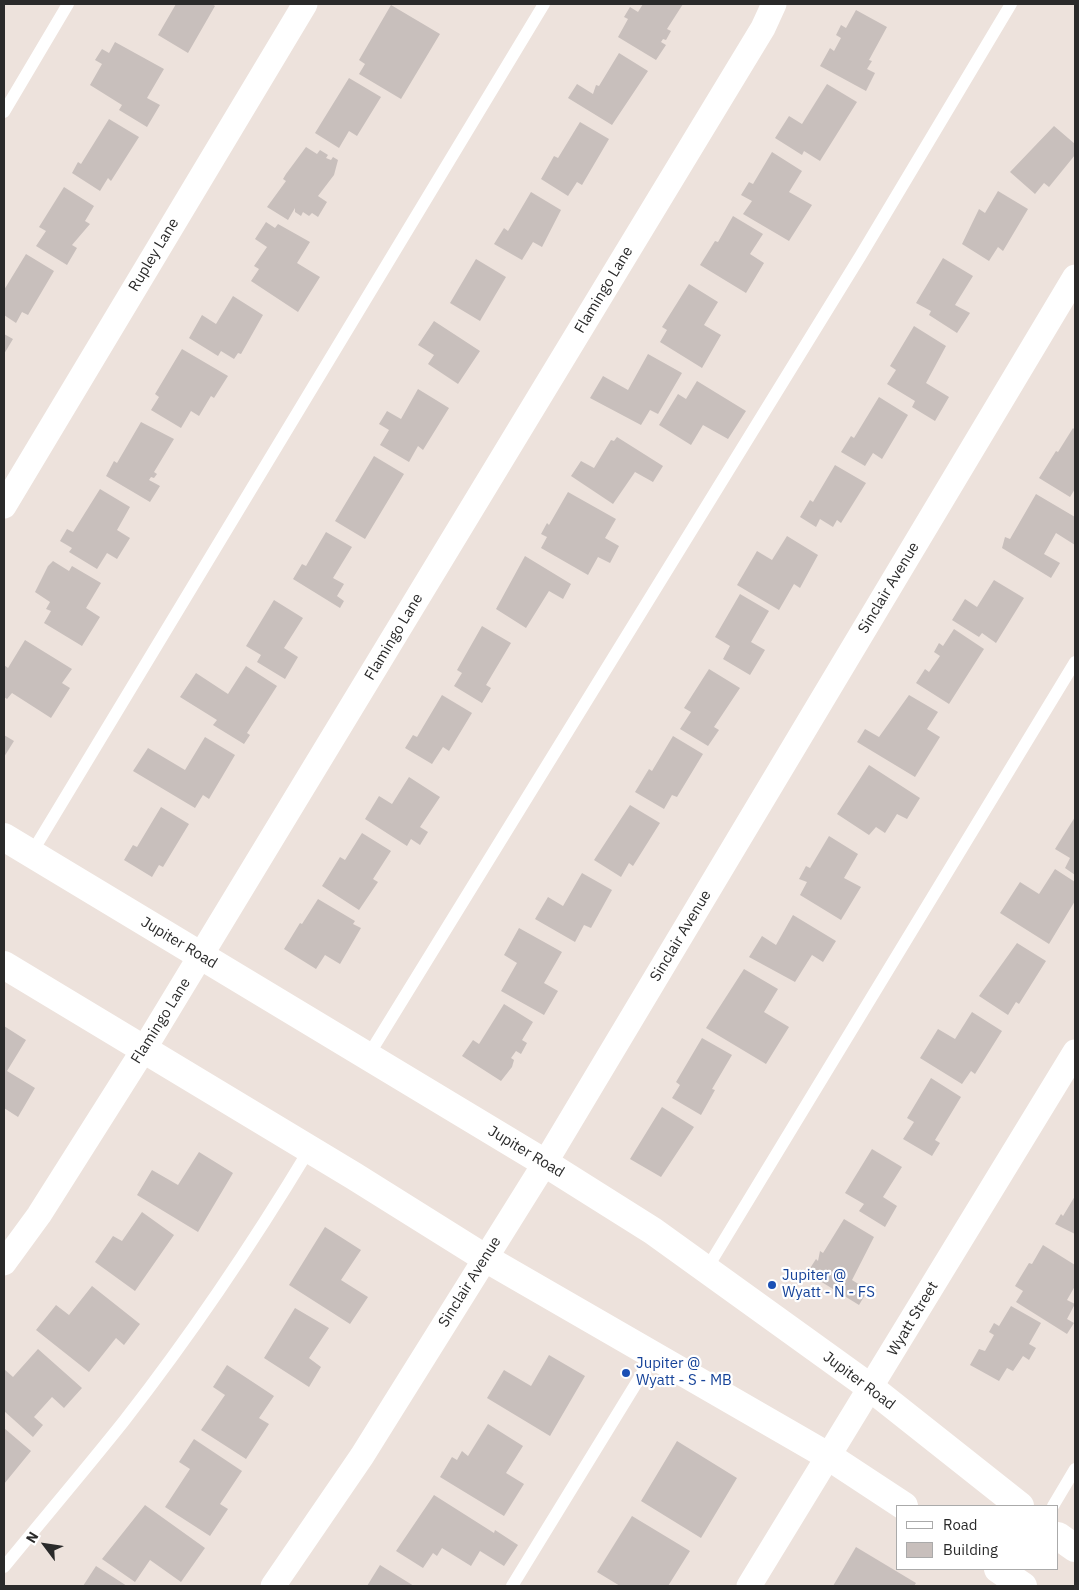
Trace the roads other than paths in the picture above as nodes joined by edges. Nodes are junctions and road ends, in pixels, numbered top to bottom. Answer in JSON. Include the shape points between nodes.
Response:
{"nodes":[{"id":1,"x":68,"y":4,"type":"edge"},
{"id":2,"x":305,"y":4,"type":"edge"},
{"id":3,"x":544,"y":4,"type":"edge"},
{"id":4,"x":774,"y":4,"type":"edge"},
{"id":5,"x":1011,"y":4,"type":"edge"},
{"id":6,"x":4,"y":112,"type":"edge"},
{"id":7,"x":1075,"y":277,"type":"edge"},
{"id":8,"x":4,"y":506,"type":"edge"},
{"id":9,"x":1075,"y":662,"type":"edge"},
{"id":10,"x":4,"y":838,"type":"edge"},
{"id":11,"x":31,"y":854,"type":"junction"},
{"id":12,"x":201,"y":956,"type":"junction"},
{"id":13,"x":4,"y":965,"type":"edge"},
{"id":14,"x":144,"y":1049,"type":"junction"},
{"id":15,"x":1075,"y":1052,"type":"edge"},
{"id":16,"x":368,"y":1056,"type":"junction"},
{"id":17,"x":309,"y":1150,"type":"junction"},
{"id":18,"x":546,"y":1163,"type":"junction"},
{"id":19,"x":485,"y":1258,"type":"junction"},
{"id":20,"x":4,"y":1263,"type":"edge"},
{"id":21,"x":706,"y":1270,"type":"junction"},
{"id":22,"x":653,"y":1356,"type":"junction"},
{"id":23,"x":871,"y":1388,"type":"junction"},
{"id":24,"x":828,"y":1456,"type":"junction"},
{"id":25,"x":1075,"y":1469,"type":"edge"},
{"id":26,"x":902,"y":1505,"type":"edge"},
{"id":27,"x":1019,"y":1505,"type":"edge"},
{"id":28,"x":1054,"y":1505,"type":"edge"},
{"id":29,"x":1059,"y":1537,"type":"edge"},
{"id":30,"x":1075,"y":1548,"type":"edge"},
{"id":31,"x":4,"y":1567,"type":"edge"},
{"id":32,"x":273,"y":1586,"type":"edge"},
{"id":33,"x":512,"y":1586,"type":"edge"},
{"id":34,"x":749,"y":1586,"type":"edge"}],
"edges":[{"from":1,"to":6,"type":"lane"},
{"from":2,"to":8,"type":"street","name":"Rupley Lane"},
{"from":3,"to":11,"type":"lane"},
{"from":4,"to":12,"type":"street","name":"Flamingo Lane","via":[[758,37]]},
{"from":5,"to":16,"type":"lane","via":[[856,264]]},
{"from":7,"to":18,"type":"street","name":"Sinclair Avenue"},
{"from":9,"to":21,"type":"lane"},
{"from":10,"to":11,"type":"main road","name":"Jupiter Road"},
{"from":11,"to":12,"type":"main road","name":"Jupiter Road"},
{"from":12,"to":14,"type":"street","name":"Flamingo Lane"},
{"from":12,"to":16,"type":"main road","name":"Jupiter Road"},
{"from":13,"to":14,"type":"main road"},
{"from":14,"to":17,"type":"main road"},
{"from":14,"to":20,"type":"street","name":"Flamingo Lane","via":[[39,1215]]},
{"from":15,"to":23,"type":"street","name":"Wyatt Street"},
{"from":16,"to":18,"type":"main road","name":"Jupiter Road"},
{"from":17,"to":19,"type":"main road"},
{"from":17,"to":31,"type":"lane","via":[[268,1218],[194,1325],[124,1420]]},
{"from":18,"to":19,"type":"street","name":"Sinclair Avenue"},
{"from":18,"to":21,"type":"main road","name":"Jupiter Road","via":[[653,1231]]},
{"from":19,"to":22,"type":"main road"},
{"from":19,"to":32,"type":"street","name":"Sinclair Avenue","via":[[362,1456]]},
{"from":21,"to":23,"type":"main road","name":"Jupiter Road"},
{"from":22,"to":24,"type":"main road"},
{"from":22,"to":33,"type":"lane"},
{"from":23,"to":24,"type":"street","name":"Wyatt Street"},
{"from":23,"to":27,"type":"main road","name":"Jupiter Road"},
{"from":24,"to":26,"type":"main road"},
{"from":24,"to":34,"type":"street","name":"Wyatt Street"},
{"from":25,"to":28,"type":"lane"},
{"from":29,"to":30,"type":"main road"}]}
